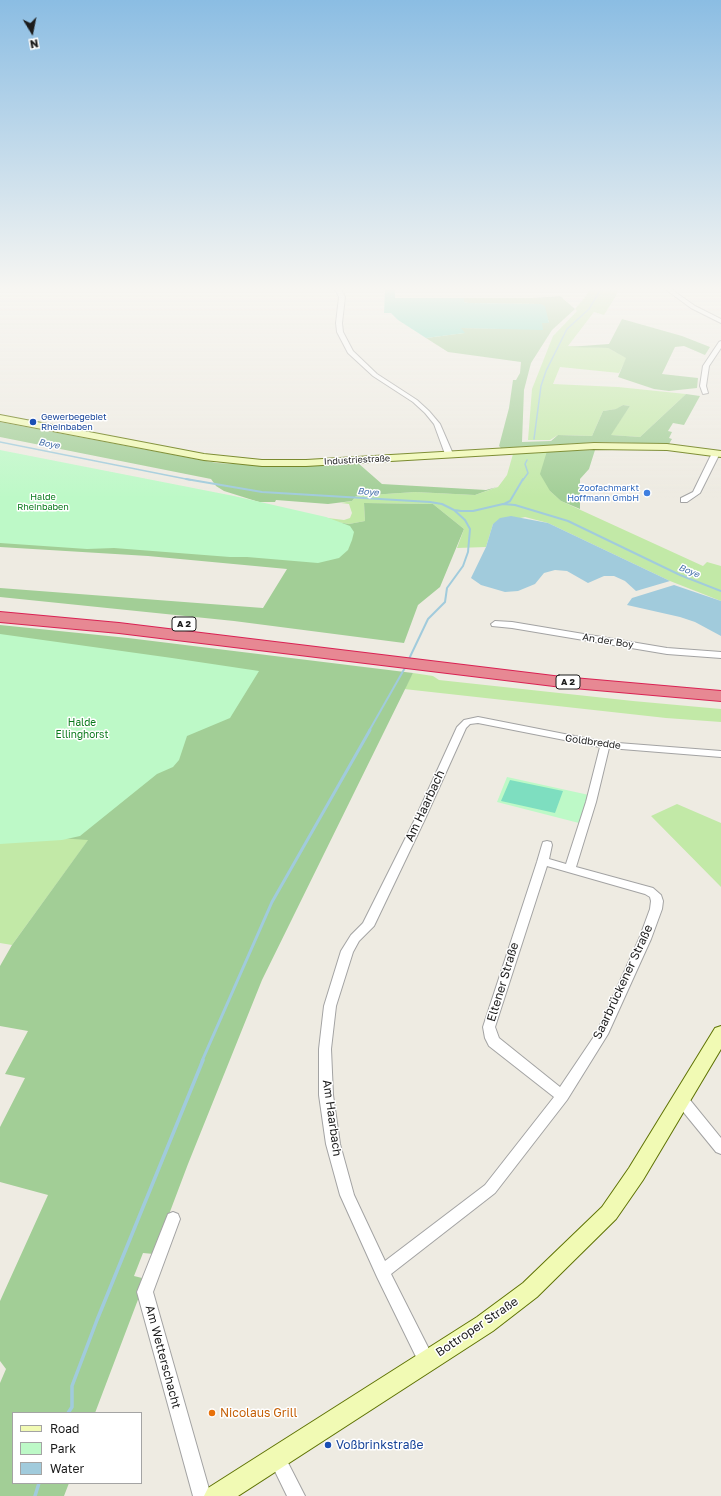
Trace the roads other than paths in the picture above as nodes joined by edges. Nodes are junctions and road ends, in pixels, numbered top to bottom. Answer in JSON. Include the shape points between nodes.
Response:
{"nodes":[{"id":1,"x":357,"y":359,"type":"edge"},
{"id":2,"x":711,"y":359,"type":"edge"},
{"id":3,"x":705,"y":393,"type":"dead end"},
{"id":4,"x":0,"y":418,"type":"edge"},
{"id":5,"x":449,"y":454,"type":"junction"},
{"id":6,"x":719,"y":454,"type":"edge"},
{"id":7,"x":684,"y":500,"type":"dead end"},
{"id":8,"x":0,"y":604,"type":"edge"},
{"id":9,"x":0,"y":617,"type":"edge"},
{"id":10,"x":495,"y":624,"type":"dead end"},
{"id":11,"x":365,"y":653,"type":"junction"},
{"id":12,"x":721,"y":655,"type":"edge"},
{"id":13,"x":418,"y":659,"type":"junction"},
{"id":14,"x":721,"y":684,"type":"edge"},
{"id":15,"x":721,"y":696,"type":"edge"},
{"id":16,"x":467,"y":722,"type":"joint"},
{"id":17,"x":605,"y":745,"type":"junction"},
{"id":18,"x":721,"y":754,"type":"edge"},
{"id":19,"x":547,"y":845,"type":"dead end"},
{"id":20,"x":543,"y":862,"type":"junction"},
{"id":21,"x":570,"y":868,"type":"junction"},
{"id":22,"x":721,"y":1033,"type":"edge"},
{"id":23,"x":562,"y":1096,"type":"junction"},
{"id":24,"x":681,"y":1098,"type":"junction"},
{"id":25,"x":721,"y":1148,"type":"edge"},
{"id":26,"x":172,"y":1219,"type":"dead end"},
{"id":27,"x":382,"y":1272,"type":"junction"},
{"id":28,"x":427,"y":1361,"type":"junction"},
{"id":29,"x":276,"y":1457,"type":"junction"},
{"id":30,"x":202,"y":1496,"type":"edge"},
{"id":31,"x":216,"y":1496,"type":"edge"},
{"id":32,"x":296,"y":1496,"type":"edge"}],
"edges":[{"from":1,"to":5,"type":"street","via":[[375,375],[415,401],[427,412],[437,424]]},
{"from":2,"to":3,"type":"street","via":[[706,366],[702,386]]},
{"from":4,"to":5,"type":"street","name":"Industriestraße","via":[[219,459],[262,463]]},
{"from":5,"to":6,"type":"street","name":"Industriestraße","via":[[610,446],[667,448]]},
{"from":6,"to":7,"type":"street","name":"Industriestraße","via":[[696,493]]},
{"from":8,"to":11,"type":"highway","number":"A 2","via":[[127,617]]},
{"from":9,"to":11,"type":"highway","number":"A 2"},
{"from":10,"to":12,"type":"street","name":"An der Boy","via":[[667,650]]},
{"from":11,"to":13,"type":"highway","number":"A 2"},
{"from":13,"to":14,"type":"highway","number":"A 2"},
{"from":13,"to":15,"type":"highway","number":"A 2","via":[[569,682]]},
{"from":16,"to":17,"type":"street","name":"Goldbredde","via":[[478,720]]},
{"from":16,"to":27,"type":"street","name":"Am Haarbach","via":[[462,727],[368,926],[355,938],[347,951],[330,1006],[325,1050],[326,1088],[333,1144],[347,1195]]},
{"from":17,"to":18,"type":"street","name":"Goldbredde"},
{"from":17,"to":21,"type":"street","via":[[591,802]]},
{"from":19,"to":20,"type":"street","name":"Eltener Straße"},
{"from":20,"to":21,"type":"street"},
{"from":20,"to":23,"type":"street","name":"Eltener Straße","via":[[488,1027],[494,1042]]},
{"from":21,"to":23,"type":"street","name":"Saarbrückener Straße","via":[[649,891],[655,895],[657,901],[634,963],[602,1034]]},
{"from":22,"to":24,"type":"street","name":"Bottroper Straße"},
{"from":23,"to":27,"type":"street","name":"Saarbrückener Straße","via":[[490,1189]]},
{"from":24,"to":25,"type":"street"},
{"from":24,"to":28,"type":"street","name":"Bottroper Straße","via":[[636,1174],[608,1213],[580,1243],[500,1314]]},
{"from":26,"to":30,"type":"street","name":"Am Wetterschacht","via":[[145,1292]]},
{"from":27,"to":28,"type":"street","name":"Am Haarbach"},
{"from":28,"to":29,"type":"street","name":"Bottroper Straße"},
{"from":29,"to":31,"type":"street","name":"Bottroper Straße"},
{"from":29,"to":32,"type":"street"}]}
